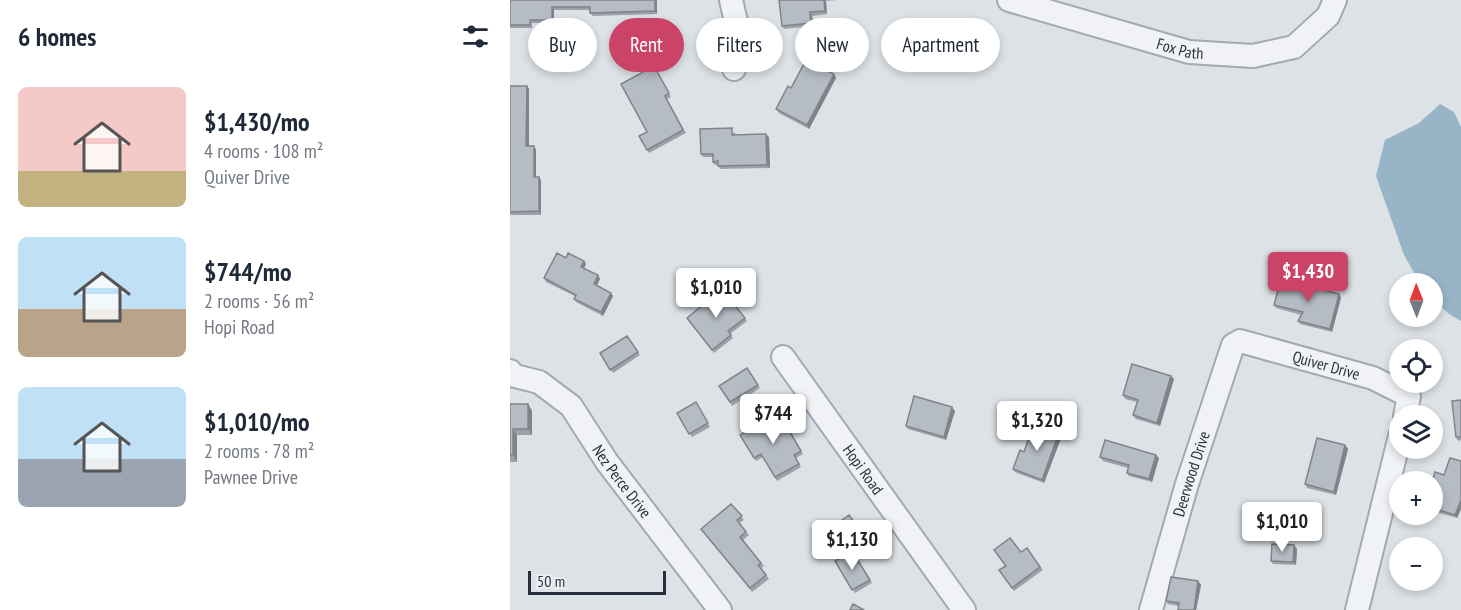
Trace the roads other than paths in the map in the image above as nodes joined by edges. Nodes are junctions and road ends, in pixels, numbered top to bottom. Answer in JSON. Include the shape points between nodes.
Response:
{"nodes":[{"id":1,"x":731,"y":0,"type":"edge"},
{"id":2,"x":1009,"y":0,"type":"edge"},
{"id":3,"x":1335,"y":0,"type":"edge"},
{"id":4,"x":735,"y":18,"type":"edge"},
{"id":5,"x":1240,"y":341,"type":"joint"},
{"id":6,"x":783,"y":357,"type":"dead end"},
{"id":7,"x":510,"y":373,"type":"edge"},
{"id":8,"x":1406,"y":405,"type":"edge"},
{"id":9,"x":1394,"y":459,"type":"edge"},
{"id":10,"x":720,"y":610,"type":"edge"},
{"id":11,"x":964,"y":610,"type":"edge"},
{"id":12,"x":1151,"y":610,"type":"edge"},
{"id":13,"x":1357,"y":610,"type":"edge"}],
"edges":[{"from":1,"to":4,"type":"street"},
{"from":2,"to":3,"type":"street","name":"Fox Path","via":[[1189,52],[1253,56],[1294,48],[1328,16]]},
{"from":5,"to":8,"type":"street","name":"Quiver Drive","via":[[1373,378]]},
{"from":5,"to":12,"type":"street","name":"Deerwood Drive","via":[[1233,345],[1226,366]]},
{"from":6,"to":11,"type":"street","name":"Hopi Road"},
{"from":7,"to":10,"type":"street","name":"Nez Perce Drive","via":[[539,382],[571,406],[607,462]]},
{"from":9,"to":13,"type":"street"}]}
